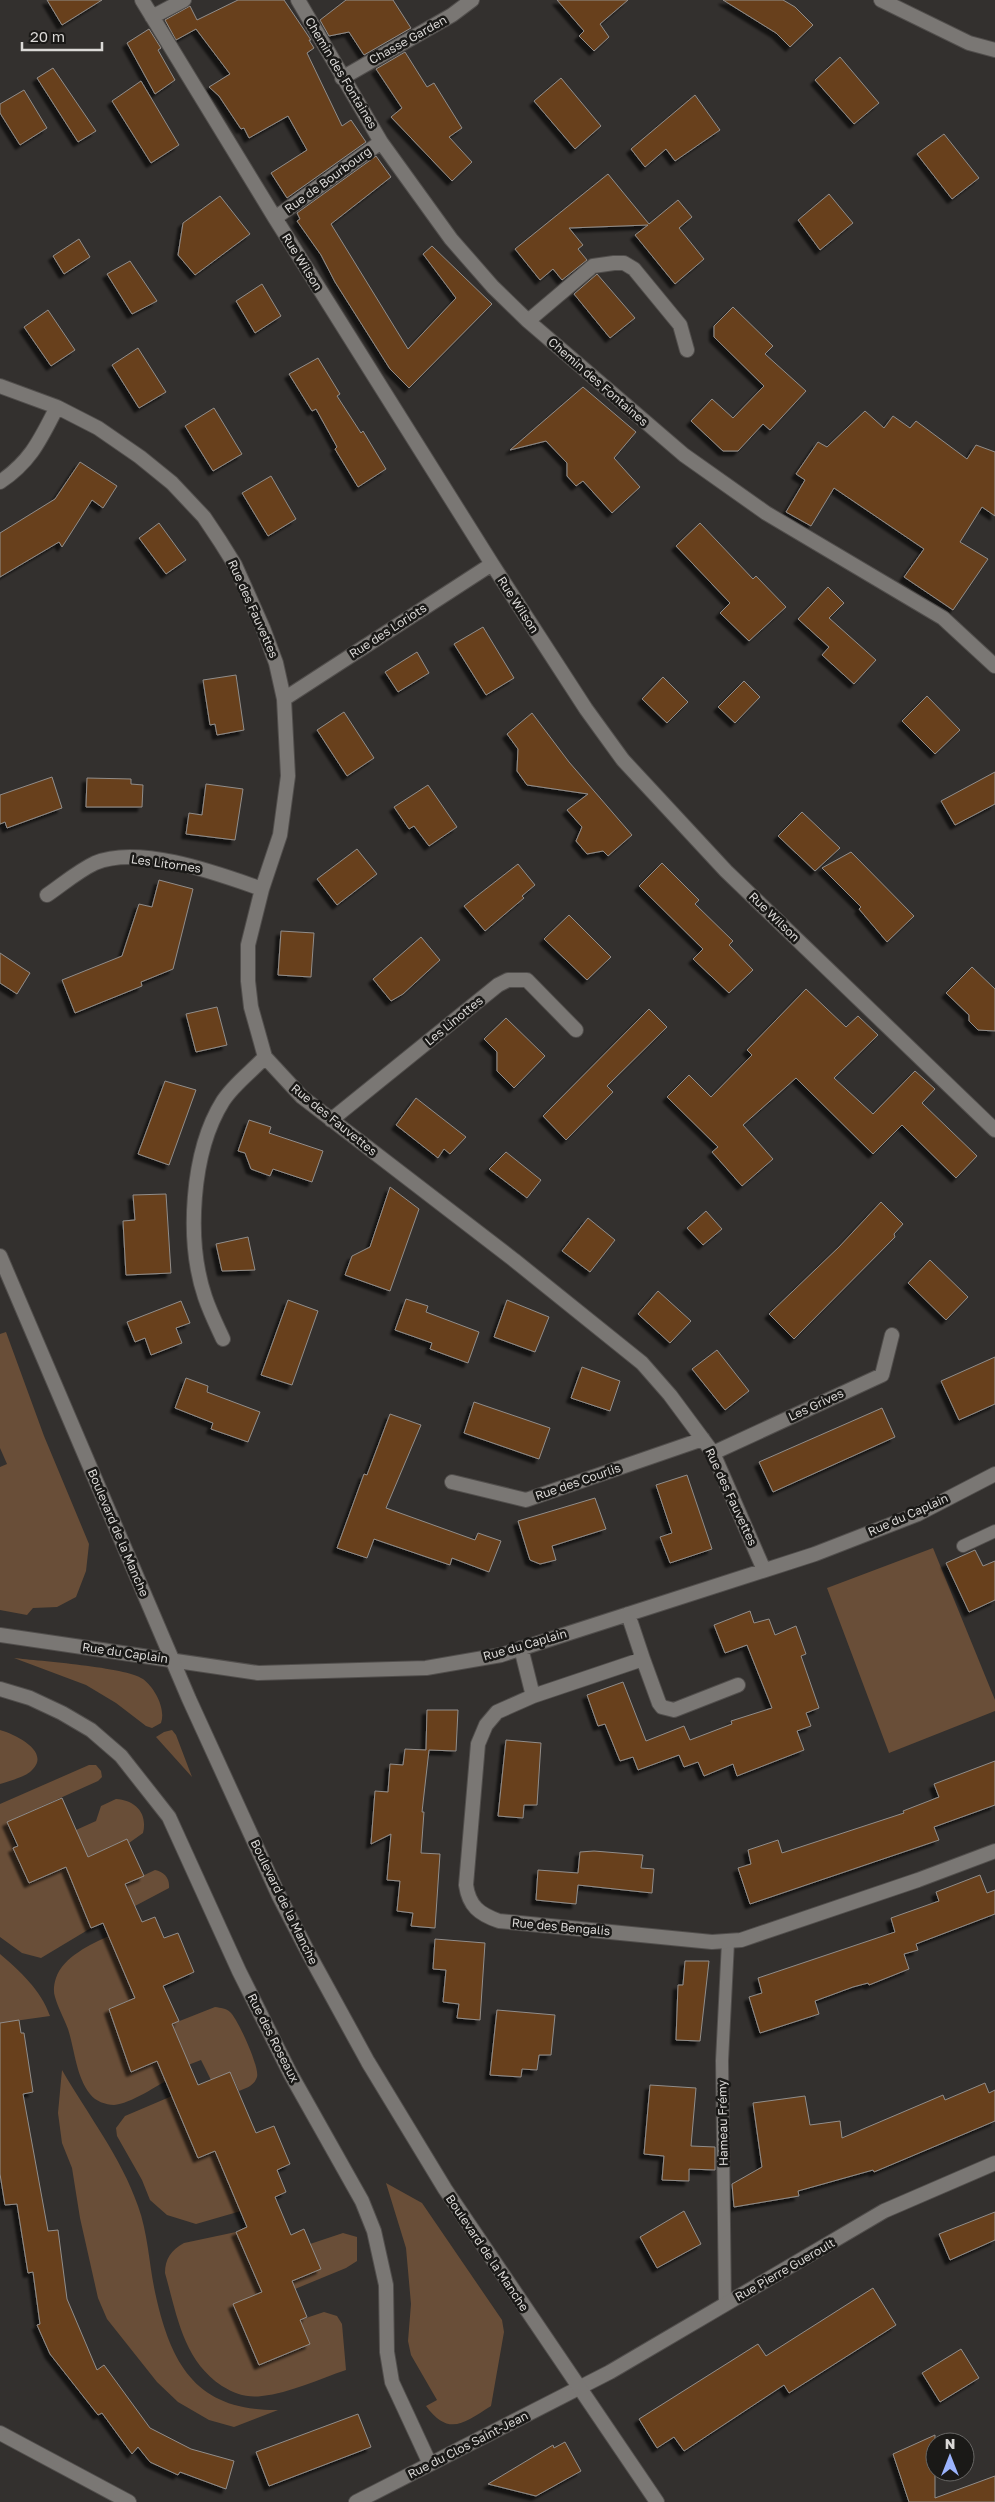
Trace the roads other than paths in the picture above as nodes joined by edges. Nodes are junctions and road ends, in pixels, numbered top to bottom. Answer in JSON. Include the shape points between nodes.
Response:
{"nodes":[{"id":1,"x":142,"y":0,"type":"edge"},
{"id":2,"x":184,"y":0,"type":"edge"},
{"id":3,"x":298,"y":0,"type":"edge"},
{"id":4,"x":472,"y":0,"type":"edge"},
{"id":5,"x":881,"y":0,"type":"edge"},
{"id":6,"x":152,"y":18,"type":"junction"},
{"id":7,"x":995,"y":50,"type":"edge"},
{"id":8,"x":342,"y":78,"type":"junction"},
{"id":9,"x":381,"y":142,"type":"junction"},
{"id":10,"x":275,"y":218,"type":"junction"},
{"id":11,"x":528,"y":321,"type":"junction"},
{"id":12,"x":687,"y":350,"type":"dead end"},
{"id":13,"x":0,"y":386,"type":"edge"},
{"id":14,"x":57,"y":407,"type":"junction"},
{"id":15,"x":0,"y":482,"type":"edge"},
{"id":16,"x":492,"y":564,"type":"junction"},
{"id":17,"x":995,"y":666,"type":"edge"},
{"id":18,"x":284,"y":699,"type":"junction"},
{"id":19,"x":262,"y":889,"type":"junction"},
{"id":20,"x":47,"y":895,"type":"dead end"},
{"id":21,"x":576,"y":1030,"type":"dead end"},
{"id":22,"x":265,"y":1057,"type":"junction"},
{"id":23,"x":331,"y":1120,"type":"junction"},
{"id":24,"x":995,"y":1130,"type":"edge"},
{"id":25,"x":0,"y":1256,"type":"edge"},
{"id":26,"x":892,"y":1335,"type":"dead end"},
{"id":27,"x":223,"y":1339,"type":"dead end"},
{"id":28,"x":703,"y":1439,"type":"junction"},
{"id":29,"x":713,"y":1453,"type":"junction"},
{"id":30,"x":995,"y":1474,"type":"edge"},
{"id":31,"x":452,"y":1482,"type":"dead end"},
{"id":32,"x":995,"y":1531,"type":"edge"},
{"id":33,"x":963,"y":1546,"type":"dead end"},
{"id":34,"x":764,"y":1570,"type":"junction"},
{"id":35,"x":628,"y":1614,"type":"junction"},
{"id":36,"x":0,"y":1635,"type":"edge"},
{"id":37,"x":521,"y":1648,"type":"junction"},
{"id":38,"x":173,"y":1659,"type":"junction"},
{"id":39,"x":643,"y":1659,"type":"junction"},
{"id":40,"x":738,"y":1686,"type":"dead end"},
{"id":41,"x":0,"y":1689,"type":"edge"},
{"id":42,"x":534,"y":1696,"type":"junction"},
{"id":43,"x":995,"y":1851,"type":"edge"},
{"id":44,"x":728,"y":1942,"type":"junction"},
{"id":45,"x":995,"y":2163,"type":"edge"},
{"id":46,"x":725,"y":2304,"type":"junction"},
{"id":47,"x":580,"y":2387,"type":"junction"},
{"id":48,"x":0,"y":2433,"type":"edge"},
{"id":49,"x":430,"y":2464,"type":"junction"},
{"id":50,"x":128,"y":2502,"type":"edge"},
{"id":51,"x":356,"y":2502,"type":"edge"},
{"id":52,"x":657,"y":2502,"type":"edge"}],
"edges":[{"from":1,"to":6,"type":"street","name":"Rue Wilson"},
{"from":2,"to":6,"type":"street"},
{"from":3,"to":8,"type":"street","name":"Chemin des Fontaines"},
{"from":4,"to":8,"type":"street","name":"Chasse Garden","via":[[452,15]]},
{"from":5,"to":7,"type":"street","via":[[969,43]]},
{"from":6,"to":10,"type":"street","name":"Rue Wilson"},
{"from":8,"to":9,"type":"street","name":"Chemin des Fontaines"},
{"from":9,"to":10,"type":"street","name":"Rue de Bourbourg"},
{"from":9,"to":11,"type":"street","name":"Chemin des Fontaines","via":[[451,240]]},
{"from":10,"to":16,"type":"street","name":"Rue Wilson"},
{"from":11,"to":12,"type":"street","via":[[593,266],[624,263],[634,269],[680,325]]},
{"from":11,"to":17,"type":"street","name":"Chemin des Fontaines","via":[[684,455],[766,513],[943,618]]},
{"from":13,"to":14,"type":"street","name":"Rue des Fauvettes"},
{"from":14,"to":15,"type":"street","via":[[35,450],[15,472]]},
{"from":14,"to":18,"type":"street","name":"Rue des Fauvettes","via":[[98,428],[140,457],[172,483],[204,517],[235,565],[250,596],[276,663]]},
{"from":16,"to":18,"type":"street","name":"Rue des Loriots"},
{"from":16,"to":24,"type":"street","name":"Rue Wilson","via":[[623,760],[726,870]]},
{"from":18,"to":19,"type":"street","name":"Rue des Fauvettes","via":[[288,776],[280,835]]},
{"from":19,"to":20,"type":"street","name":"Les Litornes","via":[[207,870],[136,857],[111,858],[95,863]]},
{"from":19,"to":22,"type":"street","name":"Rue des Fauvettes","via":[[248,945],[248,981],[251,1006]]},
{"from":21,"to":23,"type":"street","name":"Les Linottes","via":[[526,980],[508,980]]},
{"from":22,"to":23,"type":"street","name":"Rue des Fauvettes","via":[[302,1096]]},
{"from":22,"to":27,"type":"street","via":[[224,1100],[208,1135],[198,1170],[194,1207],[195,1248],[204,1297]]},
{"from":23,"to":28,"type":"street","name":"Rue des Fauvettes","via":[[642,1363]]},
{"from":25,"to":38,"type":"street","name":"Boulevard de la Manche"},
{"from":26,"to":29,"type":"street","name":"Les Grives","via":[[882,1375]]},
{"from":28,"to":29,"type":"street","name":"Rue des Fauvettes"},
{"from":28,"to":31,"type":"street","name":"Rue des Courlis","via":[[526,1500]]},
{"from":29,"to":34,"type":"street","name":"Rue des Fauvettes"},
{"from":30,"to":34,"type":"street","name":"Rue du Caplain","via":[[918,1514],[816,1554]]},
{"from":32,"to":33,"type":"lane"},
{"from":34,"to":35,"type":"street","name":"Rue du Caplain"},
{"from":35,"to":37,"type":"street","name":"Rue du Caplain"},
{"from":35,"to":39,"type":"street"},
{"from":36,"to":38,"type":"street","name":"Rue du Caplain"},
{"from":37,"to":38,"type":"street","name":"Rue du Caplain","via":[[501,1655],[407,1669],[258,1673]]},
{"from":37,"to":42,"type":"street"},
{"from":38,"to":47,"type":"street","name":"Boulevard de la Manche","via":[[279,1896],[368,2062],[466,2221]]},
{"from":39,"to":40,"type":"street","via":[[662,1707],[674,1710]]},
{"from":39,"to":42,"type":"street","name":"Rue des Bengalis"},
{"from":41,"to":49,"type":"street","name":"Rue des Roseaux","via":[[30,1698],[91,1730],[121,1756],[169,1818],[290,2073],[362,2201],[374,2231],[386,2285],[387,2352],[392,2382]]},
{"from":42,"to":44,"type":"street","name":"Rue des Bengalis","via":[[497,1712],[486,1725],[478,1744],[466,1885],[472,1906],[499,1921]]},
{"from":43,"to":44,"type":"street","name":"Rue des Bengalis","via":[[918,1880]]},
{"from":44,"to":46,"type":"lane","name":"Hameau Frémy","via":[[722,2061]]},
{"from":45,"to":46,"type":"street","name":"Rue Pierre Gueroult","via":[[884,2212]]},
{"from":46,"to":47,"type":"street","name":"Rue Pierre Gueroult"},
{"from":47,"to":49,"type":"street","name":"Rue du Clos Saint-Jean"},
{"from":47,"to":52,"type":"street","name":"Boulevard de la Manche"},
{"from":48,"to":50,"type":"street"},
{"from":49,"to":51,"type":"street","name":"Rue du Clos Saint-Jean"}]}
